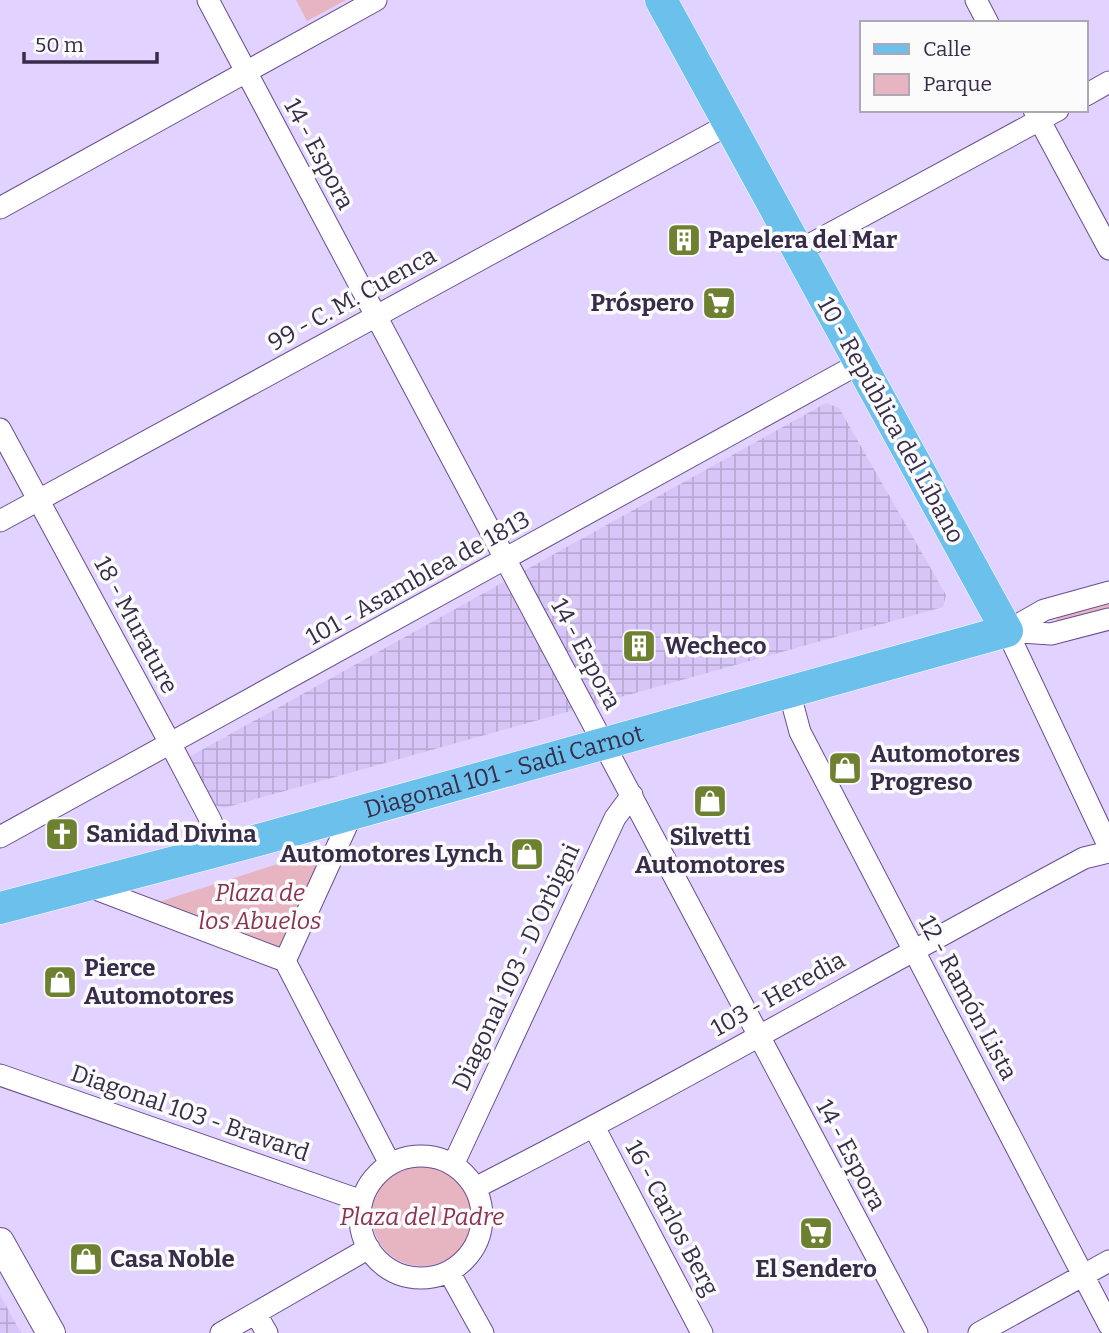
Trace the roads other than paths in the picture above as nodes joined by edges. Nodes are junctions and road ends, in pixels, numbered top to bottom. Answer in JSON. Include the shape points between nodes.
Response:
{"nodes":[{"id":1,"x":208,"y":0,"type":"edge"},
{"id":2,"x":376,"y":0,"type":"edge"},
{"id":3,"x":661,"y":0,"type":"edge"},
{"id":4,"x":976,"y":0,"type":"edge"},
{"id":5,"x":987,"y":21,"type":"edge"},
{"id":6,"x":246,"y":71,"type":"junction"},
{"id":7,"x":1109,"y":82,"type":"edge"},
{"id":8,"x":1088,"y":94,"type":"edge"},
{"id":9,"x":1044,"y":114,"type":"edge"},
{"id":10,"x":729,"y":124,"type":"junction"},
{"id":11,"x":0,"y":208,"type":"edge"},
{"id":12,"x":1109,"y":249,"type":"edge"},
{"id":13,"x":799,"y":251,"type":"junction"},
{"id":14,"x":376,"y":316,"type":"junction"},
{"id":15,"x":860,"y":363,"type":"junction"},
{"id":16,"x":0,"y":429,"type":"edge"},
{"id":17,"x":38,"y":500,"type":"junction"},
{"id":18,"x":0,"y":521,"type":"edge"},
{"id":19,"x":505,"y":559,"type":"junction"},
{"id":20,"x":1109,"y":592,"type":"edge"},
{"id":21,"x":1109,"y":619,"type":"edge"},
{"id":22,"x":1007,"y":631,"type":"junction"},
{"id":23,"x":789,"y":691,"type":"junction"},
{"id":24,"x":604,"y":743,"type":"junction"},
{"id":25,"x":171,"y":745,"type":"junction"},
{"id":26,"x":632,"y":795,"type":"junction"},
{"id":27,"x":352,"y":814,"type":"junction"},
{"id":28,"x":0,"y":837,"type":"edge"},
{"id":29,"x":1109,"y":847,"type":"edge"},
{"id":30,"x":221,"y":850,"type":"junction"},
{"id":31,"x":1109,"y":852,"type":"edge"},
{"id":32,"x":85,"y":885,"type":"junction"},
{"id":33,"x":0,"y":908,"type":"edge"},
{"id":34,"x":913,"y":949,"type":"junction"},
{"id":35,"x":285,"y":961,"type":"junction"},
{"id":36,"x":757,"y":1036,"type":"junction"},
{"id":37,"x":0,"y":1075,"type":"edge"},
{"id":38,"x":594,"y":1128,"type":"junction"},
{"id":39,"x":390,"y":1164,"type":"junction"},
{"id":40,"x":453,"y":1165,"type":"junction"},
{"id":41,"x":475,"y":1188,"type":"junction"},
{"id":42,"x":362,"y":1201,"type":"junction"},
{"id":43,"x":0,"y":1242,"type":"edge"},
{"id":44,"x":369,"y":1248,"type":"junction"},
{"id":45,"x":1109,"y":1261,"type":"edge"},
{"id":46,"x":449,"y":1272,"type":"junction"},
{"id":47,"x":1083,"y":1274,"type":"junction"},
{"id":48,"x":256,"y":1314,"type":"junction"},
{"id":49,"x":1109,"y":1325,"type":"edge"},
{"id":50,"x":51,"y":1333,"type":"edge"},
{"id":51,"x":221,"y":1333,"type":"edge"},
{"id":52,"x":267,"y":1333,"type":"edge"},
{"id":53,"x":482,"y":1333,"type":"edge"},
{"id":54,"x":702,"y":1333,"type":"edge"},
{"id":55,"x":917,"y":1333,"type":"edge"},
{"id":56,"x":979,"y":1333,"type":"edge"}],
"edges":[{"from":1,"to":6,"type":"street","name":"14 - Espora"},
{"from":2,"to":6,"type":"street"},
{"from":3,"to":10,"type":"main road","name":"10 - República del Líbano"},
{"from":4,"to":5,"type":"street"},
{"from":6,"to":11,"type":"street"},
{"from":6,"to":14,"type":"street","name":"14 - Espora"},
{"from":7,"to":8,"type":"street"},
{"from":9,"to":12,"type":"street"},
{"from":9,"to":13,"type":"street"},
{"from":10,"to":13,"type":"main road","name":"10 - República del Líbano"},
{"from":10,"to":14,"type":"street","name":"99 - C. M. Cuenca"},
{"from":13,"to":15,"type":"main road","name":"10 - República del Líbano"},
{"from":14,"to":17,"type":"street","name":"99 - C. M. Cuenca"},
{"from":14,"to":19,"type":"street","name":"14 - Espora"},
{"from":15,"to":19,"type":"street","name":"101 - Asamblea de 1813"},
{"from":15,"to":22,"type":"main road","name":"10 - República del Líbano"},
{"from":16,"to":17,"type":"street","name":"18 - Murature"},
{"from":17,"to":18,"type":"street","name":"99 - C. M. Cuenca"},
{"from":17,"to":25,"type":"street","name":"18 - Murature"},
{"from":19,"to":24,"type":"street","name":"14 - Espora"},
{"from":19,"to":25,"type":"street","name":"101 - Asamblea de 1813"},
{"from":20,"to":22,"type":"street","name":"Diagonal 101 - Sadi Carnot","via":[[1044,610]]},
{"from":21,"to":22,"type":"street","name":"Diagonal 101 - Sadi Carnot","via":[[1051,634]]},
{"from":22,"to":23,"type":"main road","name":"Diagonal 101 - Sadi Carnot"},
{"from":22,"to":29,"type":"street","name":"10 - República del Líbano"},
{"from":23,"to":24,"type":"main road","name":"Diagonal 101 - Sadi Carnot"},
{"from":23,"to":34,"type":"street","name":"12 - Ramón Lista","via":[[800,732]]},
{"from":24,"to":26,"type":"street","name":"14 - Espora"},
{"from":24,"to":27,"type":"main road","name":"Diagonal 101 - Sadi Carnot"},
{"from":25,"to":28,"type":"street","name":"101 - Asamblea de 1813"},
{"from":25,"to":30,"type":"street","name":"18 - Murature"},
{"from":26,"to":36,"type":"street","name":"14 - Espora"},
{"from":26,"to":40,"type":"street","name":"Diagonal 103 - D'Orbigni","via":[[615,818]]},
{"from":27,"to":30,"type":"main road","name":"Diagonal 101 - Sadi Carnot"},
{"from":27,"to":35,"type":"street"},
{"from":30,"to":32,"type":"main road","name":"Diagonal 101 - Sadi Carnot"},
{"from":31,"to":34,"type":"street","name":"103 - Heredia","via":[[1084,858]]},
{"from":32,"to":33,"type":"main road","name":"Diagonal 101 - Sadi Carnot"},
{"from":32,"to":35,"type":"street"},
{"from":34,"to":36,"type":"street","name":"103 - Heredia"},
{"from":34,"to":47,"type":"street","name":"12 - Ramón Lista"},
{"from":35,"to":39,"type":"street"},
{"from":36,"to":38,"type":"street","name":"103 - Heredia"},
{"from":36,"to":55,"type":"street","name":"14 - Espora"},
{"from":37,"to":42,"type":"street","name":"Diagonal 103 - Bravard"},
{"from":38,"to":41,"type":"street","name":"103 - Heredia"},
{"from":38,"to":54,"type":"street","name":"16 - Carlos Berg"},
{"from":39,"to":40,"type":"street","via":[[421,1156]]},
{"from":39,"to":42,"type":"street","via":[[368,1187]]},
{"from":40,"to":41,"type":"street"},
{"from":41,"to":46,"type":"street","via":[[481,1207],[479,1236],[464,1261]]},
{"from":42,"to":44,"type":"street","via":[[361,1226]]},
{"from":43,"to":50,"type":"street"},
{"from":44,"to":46,"type":"street","via":[[395,1273],[431,1278]]},
{"from":44,"to":48,"type":"street"},
{"from":45,"to":47,"type":"street"},
{"from":46,"to":53,"type":"street"},
{"from":47,"to":49,"type":"street","name":"12 - Ramón Lista"},
{"from":47,"to":56,"type":"street"},
{"from":48,"to":51,"type":"street"},
{"from":48,"to":52,"type":"street"}]}
